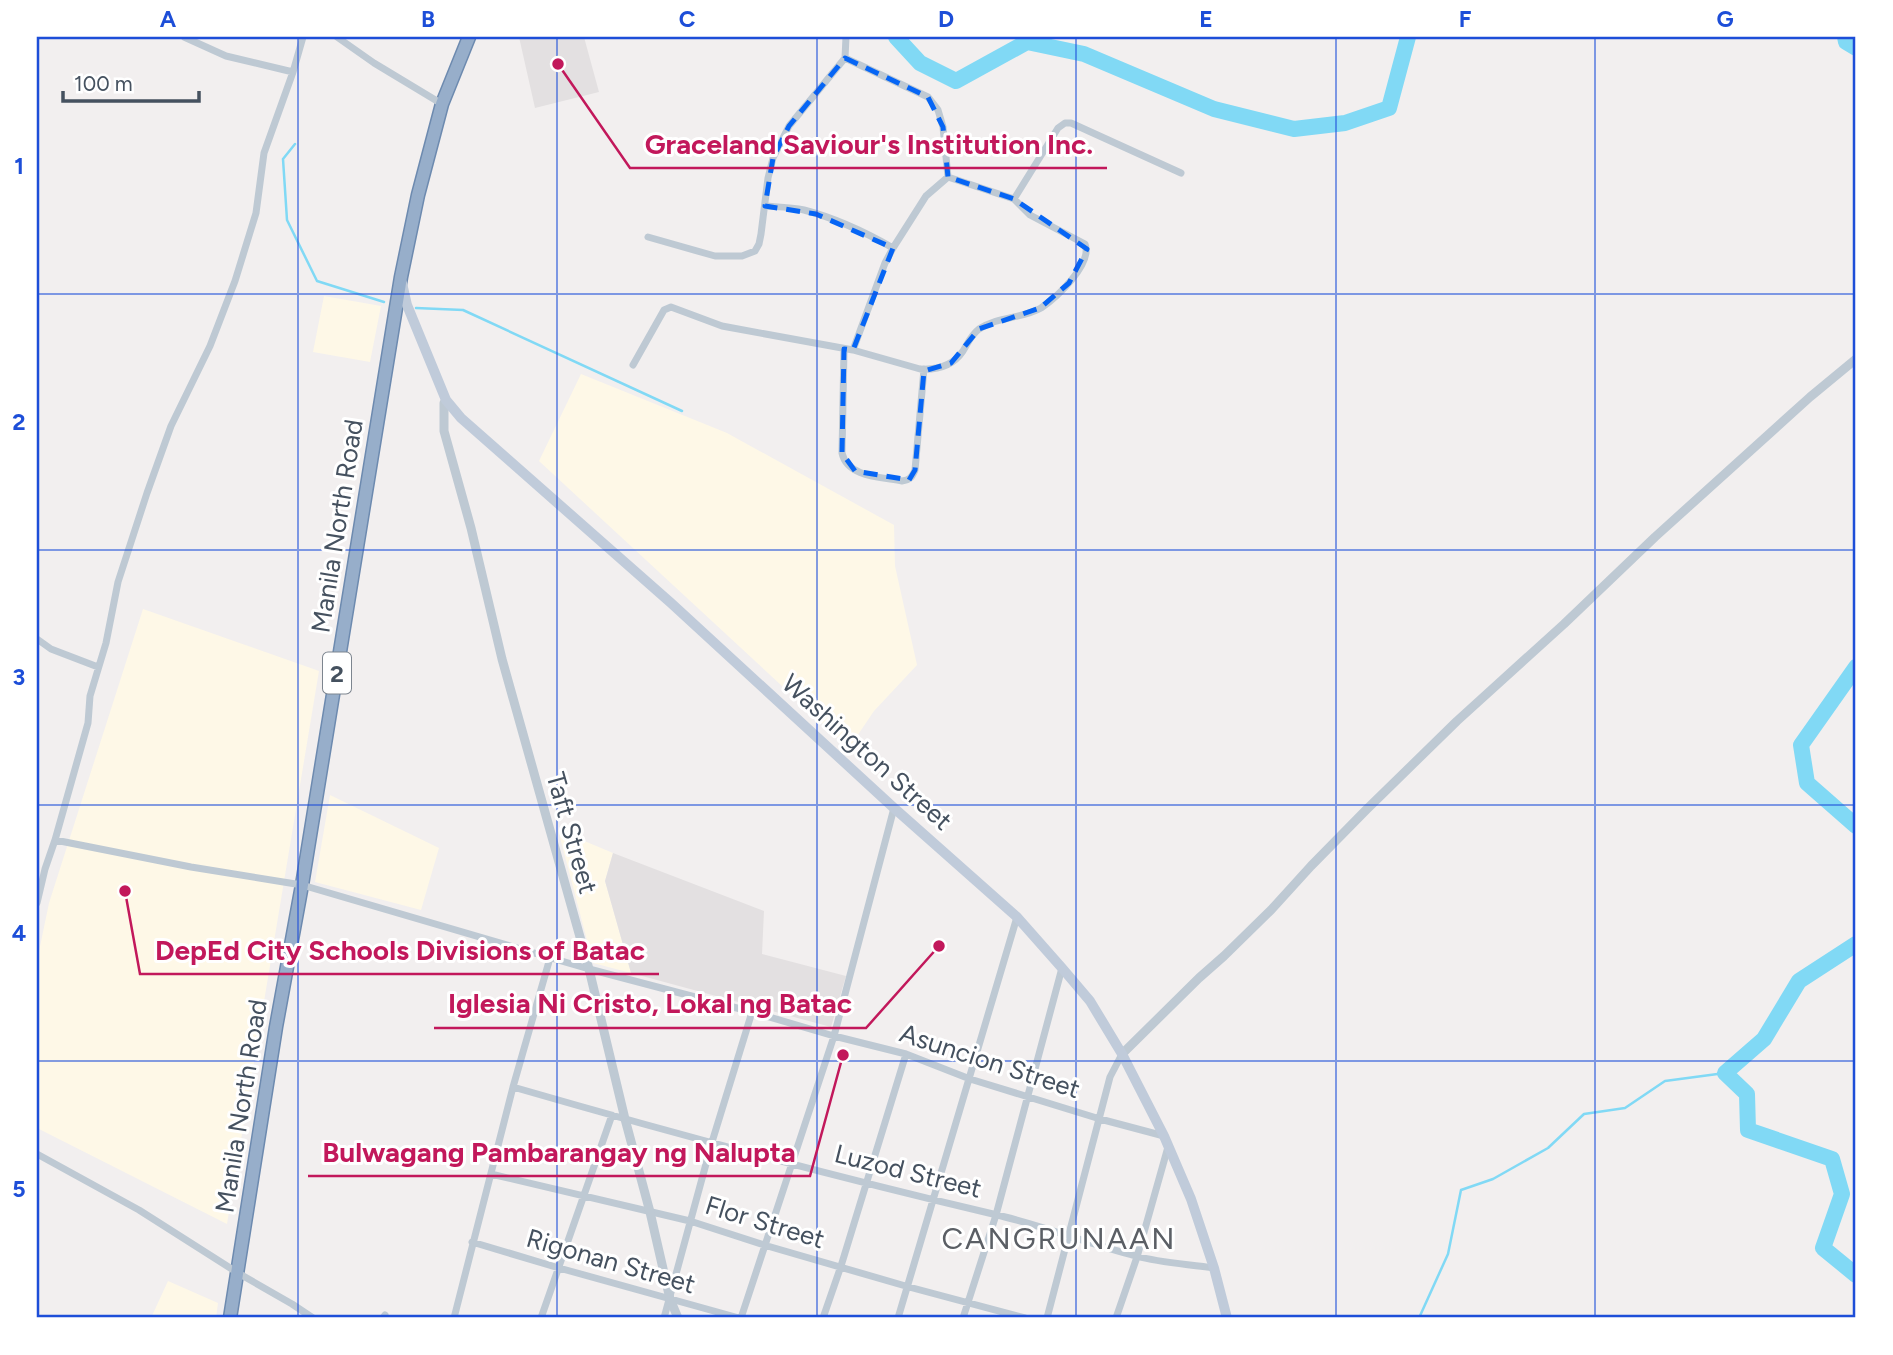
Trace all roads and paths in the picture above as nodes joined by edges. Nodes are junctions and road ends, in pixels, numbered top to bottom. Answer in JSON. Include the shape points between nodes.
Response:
{"nodes":[{"id":1,"x":184,"y":37,"type":"edge"},
{"id":2,"x":303,"y":37,"type":"edge"},
{"id":3,"x":337,"y":37,"type":"edge"},
{"id":4,"x":469,"y":37,"type":"edge"},
{"id":5,"x":846,"y":37,"type":"edge"},
{"id":6,"x":845,"y":58,"type":"junction"},
{"id":7,"x":293,"y":72,"type":"junction"},
{"id":8,"x":442,"y":104,"type":"junction"},
{"id":9,"x":1181,"y":173,"type":"dead end"},
{"id":10,"x":948,"y":177,"type":"junction"},
{"id":11,"x":1014,"y":199,"type":"junction"},
{"id":12,"x":765,"y":206,"type":"junction"},
{"id":13,"x":648,"y":237,"type":"dead end"},
{"id":14,"x":893,"y":248,"type":"junction"},
{"id":15,"x":401,"y":277,"type":"junction"},
{"id":16,"x":848,"y":350,"type":"junction"},
{"id":17,"x":1856,"y":359,"type":"edge"},
{"id":18,"x":633,"y":365,"type":"dead end"},
{"id":19,"x":924,"y":369,"type":"junction"},
{"id":20,"x":446,"y":400,"type":"junction"},
{"id":21,"x":37,"y":639,"type":"edge"},
{"id":22,"x":98,"y":667,"type":"junction"},
{"id":23,"x":894,"y":808,"type":"junction"},
{"id":24,"x":55,"y":840,"type":"junction"},
{"id":25,"x":302,"y":884,"type":"junction"},
{"id":26,"x":37,"y":903,"type":"edge"},
{"id":27,"x":1017,"y":917,"type":"junction"},
{"id":28,"x":550,"y":958,"type":"junction"},
{"id":29,"x":1062,"y":968,"type":"junction"},
{"id":30,"x":589,"y":969,"type":"junction"},
{"id":31,"x":752,"y":1012,"type":"junction"},
{"id":32,"x":834,"y":1036,"type":"junction"},
{"id":33,"x":906,"y":1054,"type":"junction"},
{"id":34,"x":1122,"y":1054,"type":"junction"},
{"id":35,"x":970,"y":1079,"type":"junction"},
{"id":36,"x":513,"y":1087,"type":"junction"},
{"id":37,"x":1027,"y":1097,"type":"junction"},
{"id":38,"x":612,"y":1115,"type":"junction"},
{"id":39,"x":625,"y":1119,"type":"junction"},
{"id":40,"x":1100,"y":1119,"type":"junction"},
{"id":41,"x":1166,"y":1141,"type":"junction"},
{"id":42,"x":712,"y":1142,"type":"junction"},
{"id":43,"x":37,"y":1154,"type":"edge"},
{"id":44,"x":792,"y":1164,"type":"junction"},
{"id":45,"x":491,"y":1174,"type":"junction"},
{"id":46,"x":865,"y":1182,"type":"junction"},
{"id":47,"x":583,"y":1195,"type":"junction"},
{"id":48,"x":933,"y":1201,"type":"junction"},
{"id":49,"x":650,"y":1212,"type":"junction"},
{"id":50,"x":996,"y":1215,"type":"junction"},
{"id":51,"x":690,"y":1221,"type":"junction"},
{"id":52,"x":1070,"y":1235,"type":"junction"},
{"id":53,"x":472,"y":1242,"type":"junction"},
{"id":54,"x":764,"y":1245,"type":"junction"},
{"id":55,"x":1138,"y":1257,"type":"junction"},
{"id":56,"x":841,"y":1266,"type":"junction"},
{"id":57,"x":559,"y":1268,"type":"junction"},
{"id":58,"x":1214,"y":1268,"type":"junction"},
{"id":59,"x":238,"y":1273,"type":"junction"},
{"id":60,"x":909,"y":1287,"type":"junction"},
{"id":61,"x":670,"y":1299,"type":"junction"},
{"id":62,"x":968,"y":1303,"type":"junction"},
{"id":63,"x":230,"y":1318,"type":"edge"},
{"id":64,"x":313,"y":1318,"type":"edge"},
{"id":65,"x":454,"y":1318,"type":"edge"},
{"id":66,"x":541,"y":1318,"type":"edge"},
{"id":67,"x":664,"y":1318,"type":"edge"},
{"id":68,"x":677,"y":1318,"type":"edge"},
{"id":69,"x":740,"y":1318,"type":"edge"},
{"id":70,"x":823,"y":1318,"type":"edge"},
{"id":71,"x":898,"y":1318,"type":"edge"},
{"id":72,"x":962,"y":1318,"type":"edge"},
{"id":73,"x":1025,"y":1318,"type":"edge"},
{"id":74,"x":1047,"y":1318,"type":"edge"},
{"id":75,"x":1116,"y":1318,"type":"edge"},
{"id":76,"x":1227,"y":1318,"type":"edge"}],
"edges":[{"from":1,"to":7,"type":"street","via":[[226,56]]},
{"from":2,"to":7,"type":"street"},
{"from":3,"to":8,"type":"street"},
{"from":4,"to":8,"type":"highway","name":"Manila North Road","number":"2"},
{"from":5,"to":6,"type":"street"},
{"from":6,"to":10,"type":"street","via":[[928,97],[943,127]]},
{"from":6,"to":12,"type":"street","via":[[789,127],[773,158]]},
{"from":7,"to":22,"type":"street","via":[[264,153],[256,213],[235,281],[146,493]]},
{"from":8,"to":15,"type":"highway","name":"Manila North Road","number":"2"},
{"from":9,"to":11,"type":"street","via":[[1065,123]]},
{"from":10,"to":11,"type":"street"},
{"from":10,"to":14,"type":"street","via":[[926,196]]},
{"from":11,"to":19,"type":"street","via":[[1030,215],[1085,244],[1085,262],[1040,308],[979,329],[951,363]]},
{"from":12,"to":13,"type":"street","via":[[759,244],[742,256],[715,256]]},
{"from":12,"to":14,"type":"street","via":[[816,214]]},
{"from":14,"to":16,"type":"street"},
{"from":15,"to":20,"type":"main road","name":"Washington Street","via":[[407,305]]},
{"from":15,"to":25,"type":"highway","name":"Manila North Road","number":"2"},
{"from":16,"to":18,"type":"street","via":[[722,326],[671,307],[664,310]]},
{"from":16,"to":19,"type":"street"},
{"from":16,"to":19,"type":"street","via":[[842,453],[855,471],[902,481],[912,477]]},
{"from":17,"to":34,"type":"street","via":[[1457,721]]},
{"from":20,"to":23,"type":"main road","name":"Washington Street","via":[[479,435]]},
{"from":20,"to":30,"type":"street","name":"Taft Street","via":[[444,431]]},
{"from":21,"to":22,"type":"street"},
{"from":22,"to":24,"type":"street","via":[[88,723]]},
{"from":23,"to":27,"type":"main road","name":"Washington Street"},
{"from":23,"to":32,"type":"street"},
{"from":24,"to":25,"type":"street","name":"Asuncion Street"},
{"from":24,"to":26,"type":"street"},
{"from":25,"to":28,"type":"street","name":"Asuncion Street"},
{"from":25,"to":59,"type":"highway","name":"Manila North Road","number":"2"},
{"from":27,"to":29,"type":"main road","name":"Washington Street"},
{"from":27,"to":35,"type":"street"},
{"from":28,"to":30,"type":"street","name":"Asuncion Street"},
{"from":28,"to":36,"type":"street"},
{"from":29,"to":34,"type":"main road","name":"Washington Street","via":[[1090,1002]]},
{"from":29,"to":37,"type":"street"},
{"from":30,"to":31,"type":"street","name":"Asuncion Street"},
{"from":30,"to":39,"type":"street","name":"Taft Street"},
{"from":31,"to":32,"type":"street","name":"Asuncion Street"},
{"from":31,"to":42,"type":"street"},
{"from":32,"to":33,"type":"street","name":"Asuncion Street"},
{"from":32,"to":44,"type":"street"},
{"from":33,"to":35,"type":"street","name":"Asuncion Street"},
{"from":33,"to":46,"type":"street"},
{"from":34,"to":40,"type":"street","via":[[1110,1077]]},
{"from":34,"to":41,"type":"main road","name":"Washington Street"},
{"from":35,"to":37,"type":"street","name":"Asuncion Street"},
{"from":35,"to":48,"type":"street"},
{"from":36,"to":38,"type":"street","name":"Luzod Street"},
{"from":36,"to":45,"type":"street"},
{"from":37,"to":40,"type":"street","name":"Asuncion Street"},
{"from":37,"to":50,"type":"street"},
{"from":38,"to":39,"type":"street","name":"Luzod Street"},
{"from":38,"to":47,"type":"street"},
{"from":39,"to":42,"type":"street","name":"Luzod Street"},
{"from":39,"to":49,"type":"street","name":"Taft Street"},
{"from":40,"to":41,"type":"street","name":"Asuncion Street"},
{"from":40,"to":52,"type":"street"},
{"from":41,"to":55,"type":"street"},
{"from":41,"to":58,"type":"main road","name":"Washington Street"},
{"from":42,"to":44,"type":"street","name":"Luzod Street"},
{"from":42,"to":51,"type":"street"},
{"from":43,"to":59,"type":"street","via":[[180,1234]]},
{"from":44,"to":46,"type":"street","name":"Luzod Street"},
{"from":44,"to":54,"type":"street"},
{"from":45,"to":47,"type":"street","name":"Flor Street"},
{"from":45,"to":53,"type":"street"},
{"from":46,"to":48,"type":"street","name":"Luzod Street"},
{"from":46,"to":56,"type":"street"},
{"from":47,"to":49,"type":"street","name":"Flor Street"},
{"from":47,"to":57,"type":"street"},
{"from":48,"to":50,"type":"street","name":"Luzod Street"},
{"from":48,"to":60,"type":"street"},
{"from":49,"to":51,"type":"street","name":"Flor Street"},
{"from":49,"to":61,"type":"street","name":"Taft Street"},
{"from":50,"to":52,"type":"street","name":"Luzod Street"},
{"from":50,"to":62,"type":"street"},
{"from":51,"to":54,"type":"street","name":"Flor Street"},
{"from":51,"to":61,"type":"street"},
{"from":52,"to":55,"type":"street","name":"Luzod Street"},
{"from":52,"to":74,"type":"street"},
{"from":53,"to":57,"type":"street","name":"Rigonan Street"},
{"from":53,"to":65,"type":"street"},
{"from":54,"to":56,"type":"street","name":"Flor Street"},
{"from":54,"to":69,"type":"street"},
{"from":55,"to":58,"type":"street","name":"Luzod Street"},
{"from":55,"to":75,"type":"street"},
{"from":56,"to":60,"type":"street","name":"Flor Street"},
{"from":56,"to":70,"type":"street"},
{"from":57,"to":61,"type":"street","name":"Rigonan Street"},
{"from":57,"to":66,"type":"street"},
{"from":58,"to":76,"type":"main road","name":"Washington Street"},
{"from":59,"to":63,"type":"highway","name":"Manila North Road","number":"2"},
{"from":59,"to":64,"type":"street"},
{"from":60,"to":62,"type":"street","name":"Flor Street"},
{"from":60,"to":71,"type":"street"},
{"from":61,"to":67,"type":"street"},
{"from":61,"to":68,"type":"street","name":"Taft Street"},
{"from":61,"to":69,"type":"street","name":"Rigonan Street"},
{"from":62,"to":72,"type":"street"},
{"from":62,"to":73,"type":"street","name":"Flor Street"}]}
